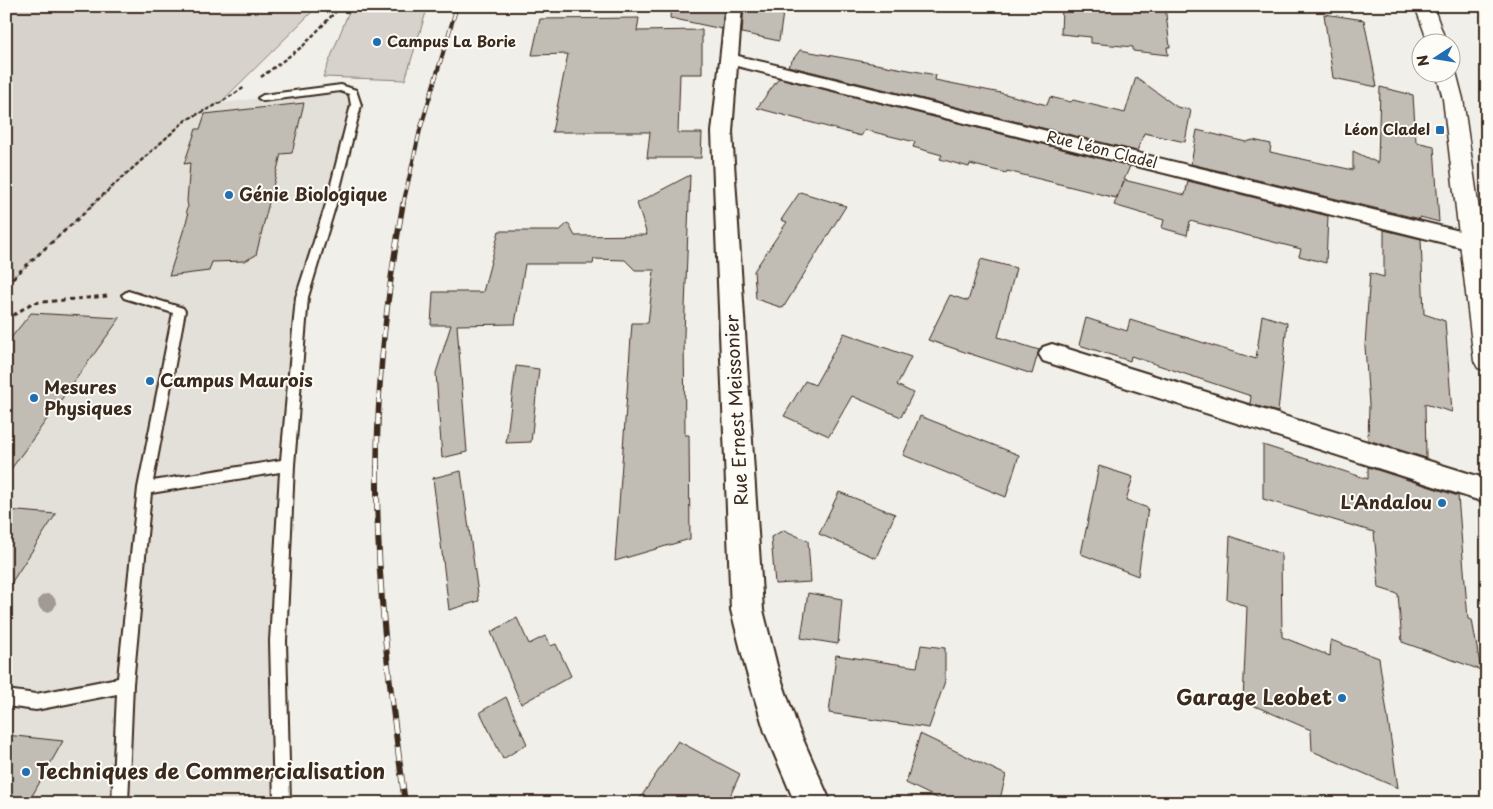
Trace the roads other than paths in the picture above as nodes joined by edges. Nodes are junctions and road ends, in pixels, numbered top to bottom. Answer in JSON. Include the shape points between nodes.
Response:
{"nodes":[{"id":1,"x":734,"y":6,"type":"edge"},
{"id":2,"x":1423,"y":6,"type":"edge"},
{"id":3,"x":1433,"y":32,"type":"edge"},
{"id":4,"x":730,"y":61,"type":"junction"},
{"id":5,"x":1448,"y":82,"type":"edge"},
{"id":6,"x":263,"y":98,"type":"dead end"},
{"id":7,"x":1472,"y":242,"type":"junction"},
{"id":8,"x":128,"y":295,"type":"road end"},
{"id":9,"x":1052,"y":354,"type":"dead end"},
{"id":10,"x":1487,"y":361,"type":"edge"},
{"id":11,"x":287,"y":465,"type":"junction"},
{"id":12,"x":145,"y":488,"type":"junction"},
{"id":13,"x":1487,"y":491,"type":"edge"},
{"id":14,"x":125,"y":684,"type":"junction"},
{"id":15,"x":6,"y":698,"type":"edge"},
{"id":16,"x":120,"y":803,"type":"edge"},
{"id":17,"x":282,"y":803,"type":"edge"},
{"id":18,"x":813,"y":803,"type":"edge"}],
"edges":[{"from":1,"to":4,"type":"street","name":"Rue Ernest Meissonier"},
{"from":2,"to":3,"type":"main road"},
{"from":4,"to":7,"type":"street","name":"Rue Léon Cladel"},
{"from":4,"to":18,"type":"street","name":"Rue Ernest Meissonier","via":[[722,132],[747,610],[782,732]]},
{"from":5,"to":7,"type":"main road"},
{"from":6,"to":11,"type":"lane","via":[[341,88],[354,92],[356,105],[331,204],[302,297]]},
{"from":7,"to":10,"type":"main road"},
{"from":8,"to":12,"type":"lane","via":[[178,310]]},
{"from":9,"to":13,"type":"street"},
{"from":11,"to":12,"type":"lane"},
{"from":11,"to":17,"type":"lane","via":[[278,640]]},
{"from":12,"to":14,"type":"lane"},
{"from":14,"to":15,"type":"lane","via":[[36,702]]},
{"from":14,"to":16,"type":"lane"}]}
